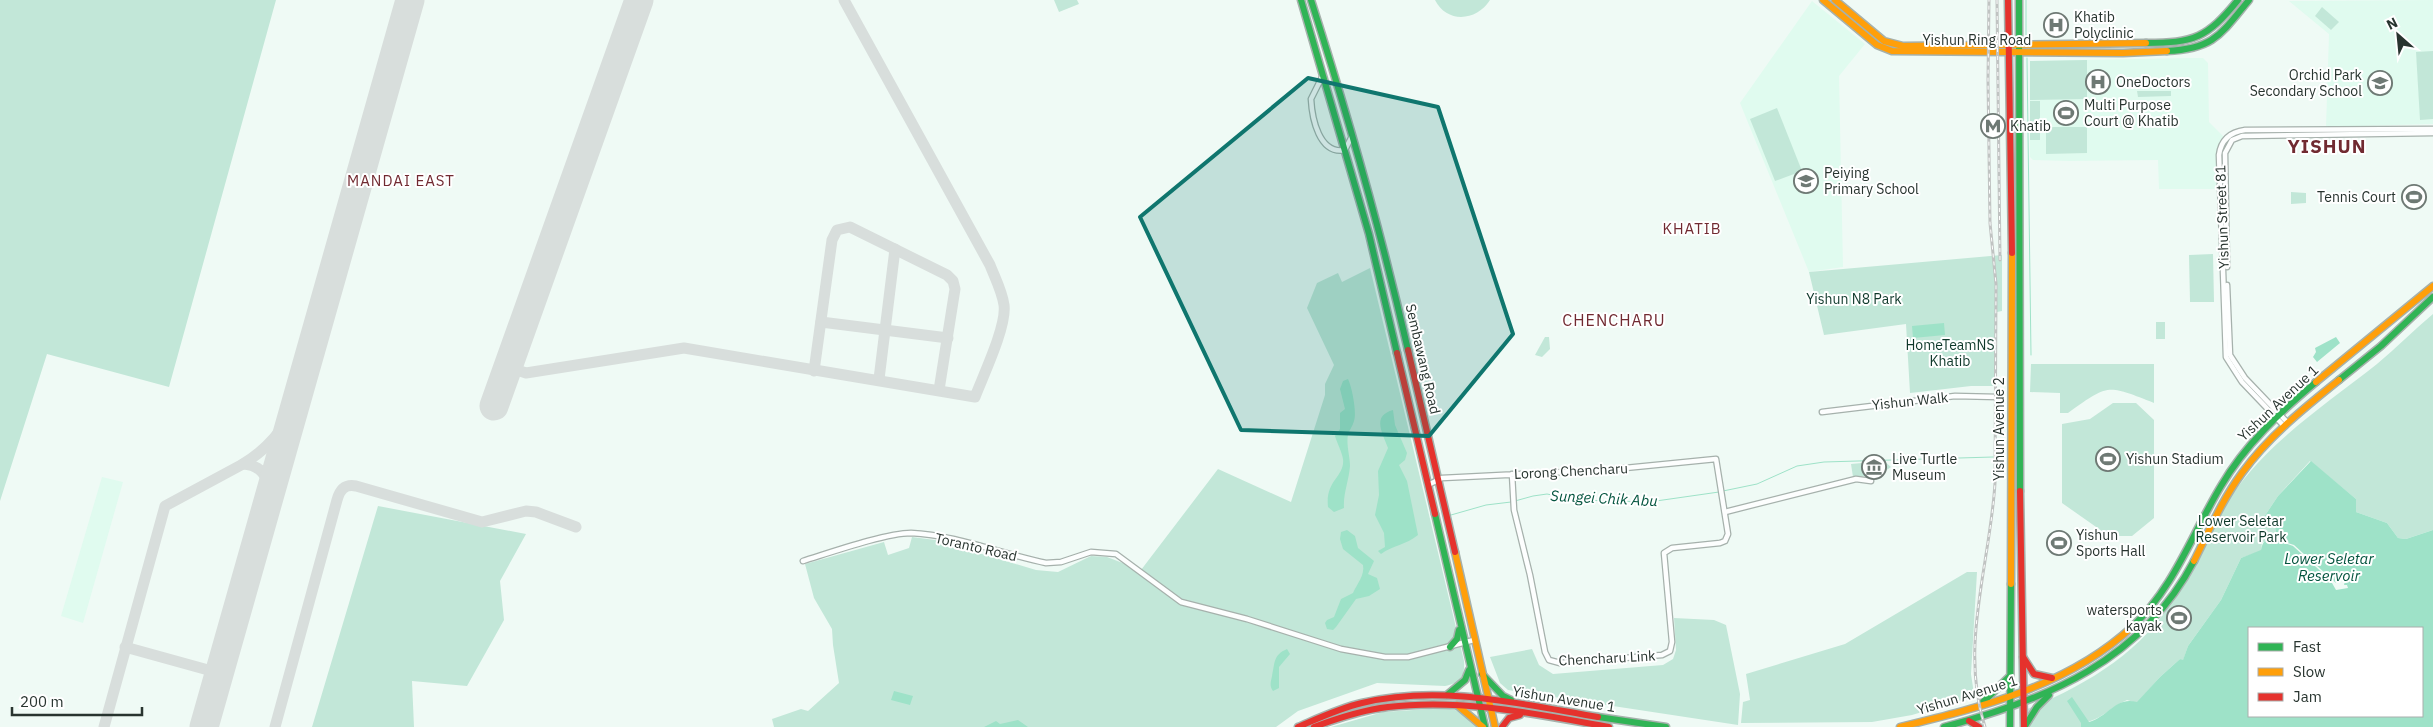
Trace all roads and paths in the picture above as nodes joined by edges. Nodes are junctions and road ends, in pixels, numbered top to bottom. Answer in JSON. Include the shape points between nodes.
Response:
{"nodes":[{"id":1,"x":1302,"y":0,"type":"edge"},
{"id":2,"x":1311,"y":0,"type":"edge"},
{"id":3,"x":1823,"y":0,"type":"edge"},
{"id":4,"x":1835,"y":0,"type":"edge"},
{"id":5,"x":2008,"y":0,"type":"edge"},
{"id":6,"x":2019,"y":0,"type":"edge"},
{"id":7,"x":2238,"y":0,"type":"edge"},
{"id":8,"x":2249,"y":0,"type":"edge"},
{"id":9,"x":2019,"y":45,"type":"junction"},
{"id":10,"x":2009,"y":49,"type":"junction"},
{"id":11,"x":2019,"y":52,"type":"junction"},
{"id":12,"x":1322,"y":78,"type":"junction"},
{"id":13,"x":2433,"y":129,"type":"edge"},
{"id":14,"x":2433,"y":133,"type":"edge"},
{"id":15,"x":1353,"y":134,"type":"junction"},
{"id":16,"x":1345,"y":150,"type":"junction"},
{"id":17,"x":2012,"y":258,"type":"junction"},
{"id":18,"x":2021,"y":258,"type":"junction"},
{"id":19,"x":2433,"y":286,"type":"edge"},
{"id":20,"x":2433,"y":297,"type":"edge"},
{"id":21,"x":2363,"y":343,"type":"junction"},
{"id":22,"x":2378,"y":347,"type":"junction"},
{"id":23,"x":2349,"y":355,"type":"junction"},
{"id":24,"x":2365,"y":359,"type":"junction"},
{"id":25,"x":1998,"y":397,"type":"dead end"},
{"id":26,"x":1822,"y":412,"type":"dead end"},
{"id":27,"x":2279,"y":418,"type":"junction"},
{"id":28,"x":2285,"y":424,"type":"junction"},
{"id":29,"x":1716,"y":459,"type":"joint"},
{"id":30,"x":1512,"y":474,"type":"junction"},
{"id":31,"x":1437,"y":478,"type":"junction"},
{"id":32,"x":1871,"y":480,"type":"dead end"},
{"id":33,"x":1428,"y":485,"type":"junction"},
{"id":34,"x":1725,"y":512,"type":"junction"},
{"id":35,"x":803,"y":561,"type":"dead end"},
{"id":36,"x":1460,"y":626,"type":"junction"},
{"id":37,"x":1474,"y":640,"type":"junction"},
{"id":38,"x":1464,"y":643,"type":"junction"},
{"id":39,"x":1450,"y":646,"type":"junction"},
{"id":40,"x":2100,"y":652,"type":"junction"},
{"id":41,"x":2021,"y":654,"type":"junction"},
{"id":42,"x":2111,"y":657,"type":"junction"},
{"id":43,"x":1470,"y":667,"type":"junction"},
{"id":44,"x":1481,"y":673,"type":"junction"},
{"id":45,"x":2009,"y":677,"type":"junction"},
{"id":46,"x":2052,"y":678,"type":"junction"},
{"id":47,"x":2052,"y":691,"type":"junction"},
{"id":48,"x":2022,"y":692,"type":"junction"},
{"id":49,"x":1447,"y":695,"type":"junction"},
{"id":50,"x":1477,"y":697,"type":"junction"},
{"id":51,"x":2009,"y":697,"type":"junction"},
{"id":52,"x":1488,"y":698,"type":"junction"},
{"id":53,"x":1515,"y":703,"type":"junction"},
{"id":54,"x":2023,"y":704,"type":"junction"},
{"id":55,"x":1456,"y":705,"type":"junction"},
{"id":56,"x":1480,"y":706,"type":"junction"},
{"id":57,"x":1978,"y":707,"type":"junction"},
{"id":58,"x":1490,"y":708,"type":"junction"},
{"id":59,"x":2009,"y":709,"type":"junction"},
{"id":60,"x":1531,"y":714,"type":"junction"},
{"id":61,"x":1969,"y":721,"type":"junction"},
{"id":62,"x":2009,"y":725,"type":"edge"},
{"id":63,"x":1298,"y":727,"type":"edge"},
{"id":64,"x":1314,"y":727,"type":"edge"},
{"id":65,"x":1484,"y":727,"type":"edge"},
{"id":66,"x":1495,"y":727,"type":"edge"},
{"id":67,"x":1502,"y":727,"type":"edge"},
{"id":68,"x":1609,"y":727,"type":"edge"},
{"id":69,"x":1666,"y":727,"type":"edge"},
{"id":70,"x":1900,"y":727,"type":"edge"},
{"id":71,"x":1944,"y":727,"type":"edge"},
{"id":72,"x":1979,"y":727,"type":"edge"},
{"id":73,"x":2025,"y":727,"type":"edge"}],
"edges":[{"from":1,"to":12,"type":"main road","name":"Sembawang Road"},
{"from":2,"to":15,"type":"main road","name":"Sembawang Road"},
{"from":3,"to":10,"type":"main road","name":"Yishun Ring Road","via":[[1877,45],[1892,51]]},
{"from":4,"to":10,"type":"main road","name":"Yishun Ring Road","via":[[1880,38],[1894,44]]},
{"from":5,"to":10,"type":"main road","name":"Yishun Avenue 2"},
{"from":6,"to":9,"type":"main road","name":"Yishun Avenue 2"},
{"from":7,"to":9,"type":"main road","name":"Yishun Ring Road","via":[[2215,27],[2189,41]]},
{"from":8,"to":11,"type":"main road","name":"Yishun Ring Road","via":[[2218,36],[2195,48],[2150,53]]},
{"from":9,"to":10,"type":"main road","name":"Yishun Ring Road"},
{"from":9,"to":11,"type":"main road","name":"Yishun Avenue 2"},
{"from":10,"to":11,"type":"main road","name":"Yishun Ring Road"},
{"from":10,"to":17,"type":"main road","name":"Yishun Avenue 2"},
{"from":11,"to":18,"type":"main road","name":"Yishun Avenue 2"},
{"from":12,"to":16,"type":"main road","name":"Sembawang Road"},
{"from":12,"to":16,"type":"street","via":[[1311,96],[1320,138],[1327,147]]},
{"from":13,"to":27,"type":"street","name":"Yishun Street 81","via":[[2245,130],[2236,131],[2223,142],[2219,156],[2226,357],[2242,382]]},
{"from":14,"to":27,"type":"street","name":"Yishun Street 81","via":[[2242,136],[2227,146],[2228,346],[2236,367]]},
{"from":15,"to":16,"type":"street"},
{"from":15,"to":31,"type":"main road","name":"Sembawang Road","via":[[1385,249]]},
{"from":16,"to":33,"type":"main road","name":"Sembawang Road","via":[[1369,234]]},
{"from":17,"to":18,"type":"main road","via":[[2017,252]]},
{"from":17,"to":45,"type":"main road","name":"Yishun Avenue 2"},
{"from":18,"to":41,"type":"main road","name":"Yishun Avenue 2"},
{"from":19,"to":21,"type":"main road","name":"Yishun Avenue 1"},
{"from":20,"to":22,"type":"main road","name":"Yishun Avenue 1"},
{"from":21,"to":22,"type":"main road","via":[[2371,350]]},
{"from":21,"to":23,"type":"main road","name":"Yishun Avenue 1"},
{"from":22,"to":24,"type":"main road","name":"Yishun Avenue 1"},
{"from":23,"to":24,"type":"main road","via":[[2358,351]]},
{"from":23,"to":27,"type":"main road","name":"Yishun Avenue 1"},
{"from":24,"to":28,"type":"main road","name":"Yishun Avenue 1"},
{"from":25,"to":26,"type":"street","name":"Yishun Walk","via":[[1955,396]]},
{"from":27,"to":28,"type":"street","name":"Yishun Street 81"},
{"from":27,"to":40,"type":"main road","name":"Yishun Avenue 1","via":[[2242,455],[2216,492],[2178,568],[2158,599],[2127,633]]},
{"from":28,"to":42,"type":"main road","name":"Yishun Avenue 1","via":[[2251,461],[2224,498],[2172,596],[2141,633]]},
{"from":29,"to":30,"type":"street","name":"Lorong Chencharu","via":[[1606,470]]},
{"from":29,"to":34,"type":"street","name":"Chencharu Link"},
{"from":30,"to":31,"type":"street","name":"Lorong Chencharu"},
{"from":30,"to":34,"type":"street","name":"Chencharu Link","via":[[1513,507],[1545,652],[1549,660],[1560,663],[1662,655],[1670,651],[1672,642],[1664,554],[1672,548],[1722,542],[1728,534]]},
{"from":31,"to":33,"type":"street"},
{"from":31,"to":37,"type":"main road","name":"Sembawang Road"},
{"from":32,"to":34,"type":"street","via":[[1856,479]]},
{"from":33,"to":36,"type":"main road","name":"Sembawang Road"},
{"from":35,"to":39,"type":"street","name":"Toranto Road","via":[[911,533],[1046,563],[1061,562],[1087,553],[1116,554],[1181,602],[1341,649],[1396,658]]},
{"from":36,"to":38,"type":"main road","name":"Sembawang Road"},
{"from":36,"to":39,"type":"main road","via":[[1457,639]]},
{"from":37,"to":38,"type":"street","name":"Toranto Road"},
{"from":37,"to":44,"type":"main road","name":"Sembawang Road"},
{"from":38,"to":39,"type":"street","name":"Toranto Road"},
{"from":38,"to":43,"type":"main road","name":"Sembawang Road"},
{"from":40,"to":42,"type":"main road","via":[[2099,660]]},
{"from":40,"to":46,"type":"main road","name":"Yishun Avenue 1"},
{"from":41,"to":46,"type":"main road","via":[[2034,674]]},
{"from":41,"to":48,"type":"main road","name":"Yishun Avenue 2"},
{"from":42,"to":47,"type":"main road","name":"Yishun Avenue 1"},
{"from":43,"to":49,"type":"main road","via":[[1465,680]]},
{"from":43,"to":50,"type":"main road","name":"Sembawang Road"},
{"from":44,"to":52,"type":"main road","name":"Sembawang Road"},
{"from":44,"to":53,"type":"main road","via":[[1503,696]]},
{"from":45,"to":51,"type":"main road","name":"Yishun Avenue 2"},
{"from":45,"to":57,"type":"main road"},
{"from":46,"to":48,"type":"main road","name":"Yishun Avenue 1"},
{"from":47,"to":54,"type":"main road","name":"Yishun Avenue 1"},
{"from":47,"to":73,"type":"main road","via":[[2036,707]]},
{"from":48,"to":51,"type":"main road","name":"Yishun Avenue 1"},
{"from":48,"to":54,"type":"main road","name":"Yishun Avenue 2"},
{"from":49,"to":50,"type":"main road","name":"Yishun Avenue 1"},
{"from":49,"to":63,"type":"main road","name":"Yishun Avenue 1","via":[[1414,694],[1369,701],[1317,717]]},
{"from":50,"to":52,"type":"main road","name":"Yishun Avenue 1"},
{"from":50,"to":56,"type":"main road","name":"Sembawang Road"},
{"from":51,"to":57,"type":"main road","name":"Yishun Avenue 1"},
{"from":51,"to":59,"type":"main road","name":"Yishun Avenue 2"},
{"from":52,"to":53,"type":"main road","name":"Yishun Avenue 1"},
{"from":52,"to":58,"type":"main road","name":"Sembawang Road"},
{"from":53,"to":69,"type":"main road","name":"Yishun Avenue 1"},
{"from":54,"to":59,"type":"main road","name":"Yishun Avenue 1"},
{"from":54,"to":73,"type":"main road","name":"Yishun Avenue 2"},
{"from":55,"to":56,"type":"main road","name":"Yishun Avenue 1"},
{"from":55,"to":64,"type":"main road","name":"Yishun Avenue 1","via":[[1416,703],[1368,710]]},
{"from":55,"to":65,"type":"main road"},
{"from":56,"to":58,"type":"main road","name":"Yishun Avenue 1"},
{"from":56,"to":65,"type":"main road","name":"Sembawang Road"},
{"from":57,"to":70,"type":"main road","name":"Yishun Avenue 1"},
{"from":58,"to":60,"type":"main road","name":"Yishun Avenue 1"},
{"from":58,"to":66,"type":"main road","name":"Sembawang Road"},
{"from":59,"to":61,"type":"main road","name":"Yishun Avenue 1"},
{"from":59,"to":62,"type":"main road","name":"Yishun Avenue 2"},
{"from":60,"to":67,"type":"main road","via":[[1515,715]]},
{"from":60,"to":68,"type":"main road","name":"Yishun Avenue 1"},
{"from":61,"to":71,"type":"main road","name":"Yishun Avenue 1"},
{"from":61,"to":72,"type":"main road"}]}
